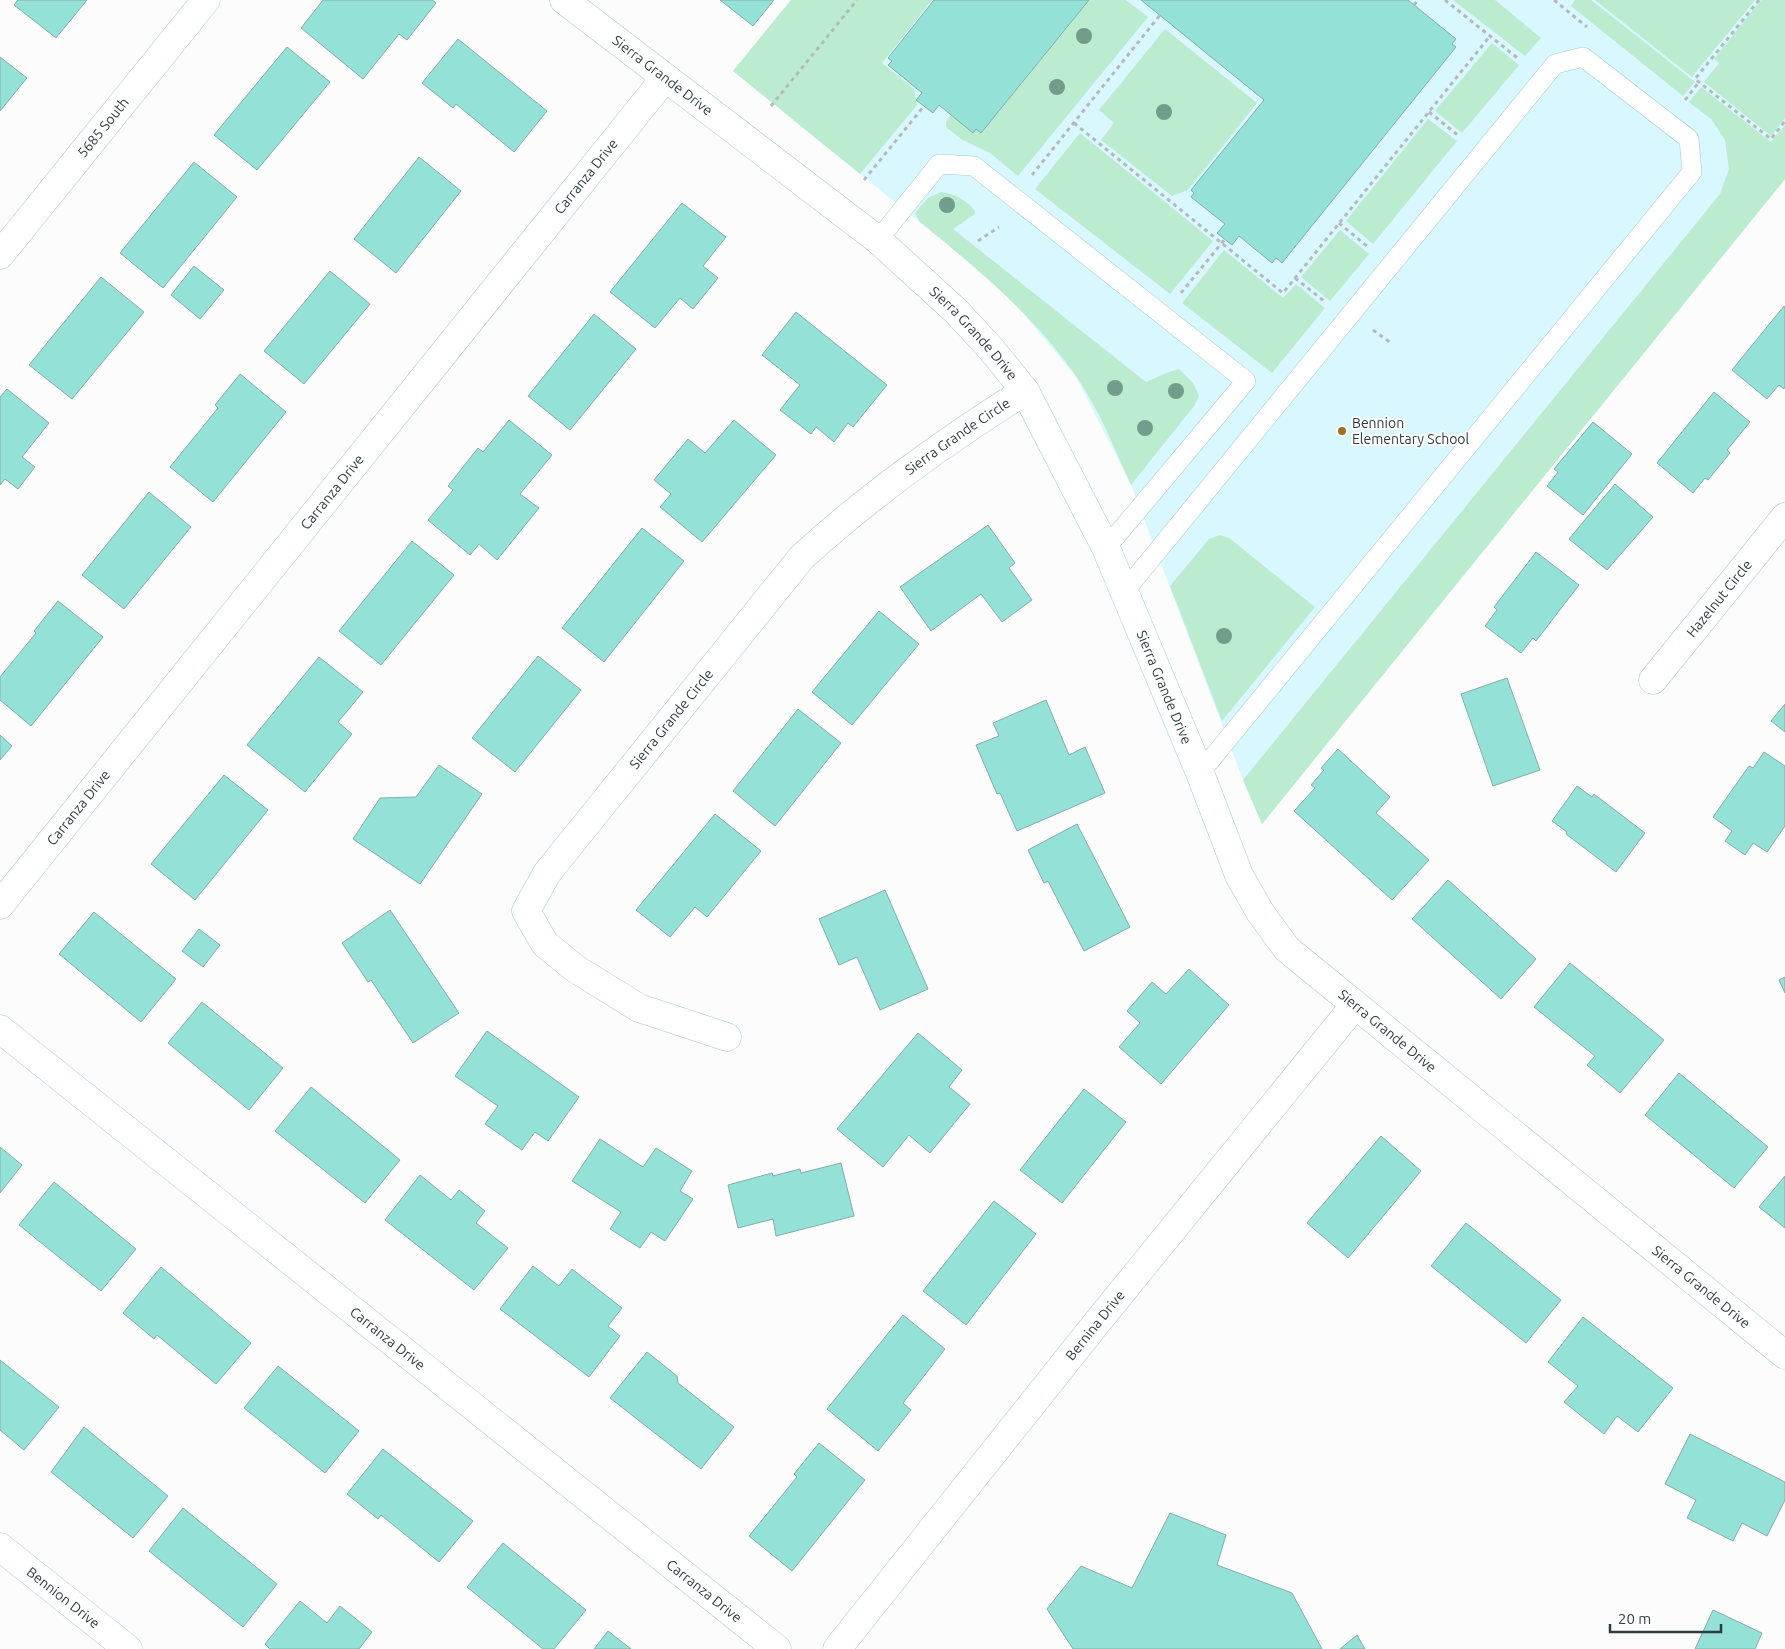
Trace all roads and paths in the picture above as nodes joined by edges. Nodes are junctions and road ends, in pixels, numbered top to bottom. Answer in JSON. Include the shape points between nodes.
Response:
{"nodes":[{"id":1,"x":206,"y":0,"type":"edge"},
{"id":2,"x":564,"y":0,"type":"edge"},
{"id":3,"x":856,"y":0,"type":"edge"},
{"id":4,"x":1418,"y":0,"type":"edge"},
{"id":5,"x":1445,"y":0,"type":"edge"},
{"id":6,"x":1554,"y":0,"type":"edge"},
{"id":7,"x":1759,"y":0,"type":"edge"},
{"id":8,"x":1414,"y":5,"type":"dead end"},
{"id":9,"x":1160,"y":15,"type":"dead end"},
{"id":10,"x":1587,"y":27,"type":"dead end"},
{"id":11,"x":1490,"y":36,"type":"junction"},
{"id":12,"x":1527,"y":65,"type":"dead end"},
{"id":13,"x":665,"y":78,"type":"junction"},
{"id":14,"x":1699,"y":82,"type":"junction"},
{"id":15,"x":1682,"y":104,"type":"dead end"},
{"id":16,"x":771,"y":106,"type":"dead end"},
{"id":17,"x":924,"y":106,"type":"dead end"},
{"id":18,"x":1429,"y":112,"type":"junction"},
{"id":19,"x":1785,"y":121,"type":"edge"},
{"id":20,"x":1074,"y":123,"type":"junction"},
{"id":21,"x":1466,"y":141,"type":"dead end"},
{"id":22,"x":864,"y":180,"type":"dead end"},
{"id":23,"x":1028,"y":180,"type":"dead end"},
{"id":24,"x":1339,"y":223,"type":"junction"},
{"id":25,"x":999,"y":227,"type":"dead end"},
{"id":26,"x":1225,"y":239,"type":"dead end"},
{"id":27,"x":878,"y":240,"type":"junction"},
{"id":28,"x":978,"y":241,"type":"dead end"},
{"id":29,"x":1222,"y":242,"type":"junction"},
{"id":30,"x":1368,"y":247,"type":"dead end"},
{"id":31,"x":0,"y":255,"type":"edge"},
{"id":32,"x":1295,"y":278,"type":"junction"},
{"id":33,"x":1179,"y":295,"type":"dead end"},
{"id":34,"x":1325,"y":301,"type":"dead end"},
{"id":35,"x":1373,"y":329,"type":"dead end"},
{"id":36,"x":1391,"y":343,"type":"dead end"},
{"id":37,"x":1025,"y":391,"type":"junction"},
{"id":38,"x":1785,"y":517,"type":"edge"},
{"id":39,"x":1106,"y":548,"type":"junction"},
{"id":40,"x":1124,"y":592,"type":"junction"},
{"id":41,"x":1653,"y":680,"type":"dead end"},
{"id":42,"x":1200,"y":773,"type":"junction"},
{"id":43,"x":0,"y":905,"type":"edge"},
{"id":44,"x":1355,"y":1005,"type":"junction"},
{"id":45,"x":0,"y":1029,"type":"edge"},
{"id":46,"x":728,"y":1037,"type":"dead end"},
{"id":47,"x":1785,"y":1355,"type":"edge"},
{"id":48,"x":0,"y":1547,"type":"edge"},
{"id":49,"x":128,"y":1649,"type":"edge"},
{"id":50,"x":777,"y":1649,"type":"edge"},
{"id":51,"x":837,"y":1649,"type":"edge"}],
"edges":[{"from":1,"to":31,"type":"street","name":"5685 South"},
{"from":2,"to":13,"type":"street","name":"Sierra Grande Drive"},
{"from":3,"to":16,"type":"path"},
{"from":4,"to":8,"type":"path"},
{"from":5,"to":11,"type":"path"},
{"from":6,"to":10,"type":"path"},
{"from":7,"to":14,"type":"path","via":[[1696,79]]},
{"from":9,"to":20,"type":"path"},
{"from":11,"to":12,"type":"path"},
{"from":11,"to":18,"type":"path"},
{"from":13,"to":27,"type":"street","name":"Sierra Grande Drive"},
{"from":13,"to":43,"type":"street","name":"Carranza Drive"},
{"from":14,"to":15,"type":"path"},
{"from":14,"to":19,"type":"path","via":[[1771,139]]},
{"from":17,"to":22,"type":"path"},
{"from":18,"to":21,"type":"path"},
{"from":18,"to":24,"type":"path"},
{"from":20,"to":23,"type":"path"},
{"from":20,"to":29,"type":"path"},
{"from":24,"to":30,"type":"path"},
{"from":24,"to":32,"type":"path"},
{"from":25,"to":28,"type":"path"},
{"from":26,"to":29,"type":"path"},
{"from":27,"to":37,"type":"street","name":"Sierra Grande Drive","via":[[956,311]]},
{"from":27,"to":39,"type":"lane","via":[[939,164],[974,166],[1246,381]]},
{"from":29,"to":32,"type":"path","via":[[1283,293]]},
{"from":29,"to":33,"type":"path"},
{"from":32,"to":34,"type":"path"},
{"from":35,"to":36,"type":"path"},
{"from":37,"to":39,"type":"street","name":"Sierra Grande Drive"},
{"from":37,"to":46,"type":"street","name":"Sierra Grande Circle","via":[[971,425],[885,488],[802,557],[547,873],[526,911],[545,944],[576,970],[638,1008]]},
{"from":38,"to":41,"type":"street","name":"Hazelnut Circle"},
{"from":39,"to":40,"type":"street","name":"Sierra Grande Drive"},
{"from":40,"to":42,"type":"street","name":"Sierra Grande Drive"},
{"from":40,"to":42,"type":"lane","via":[[1555,64],[1583,57],[1689,139],[1692,172]]},
{"from":42,"to":44,"type":"street","name":"Sierra Grande Drive","via":[[1239,875],[1260,912],[1288,949]]},
{"from":44,"to":47,"type":"street","name":"Sierra Grande Drive"},
{"from":44,"to":51,"type":"street","name":"Bernina Drive"},
{"from":45,"to":50,"type":"street","name":"Carranza Drive"},
{"from":48,"to":49,"type":"street","name":"Bennion Drive"}]}
